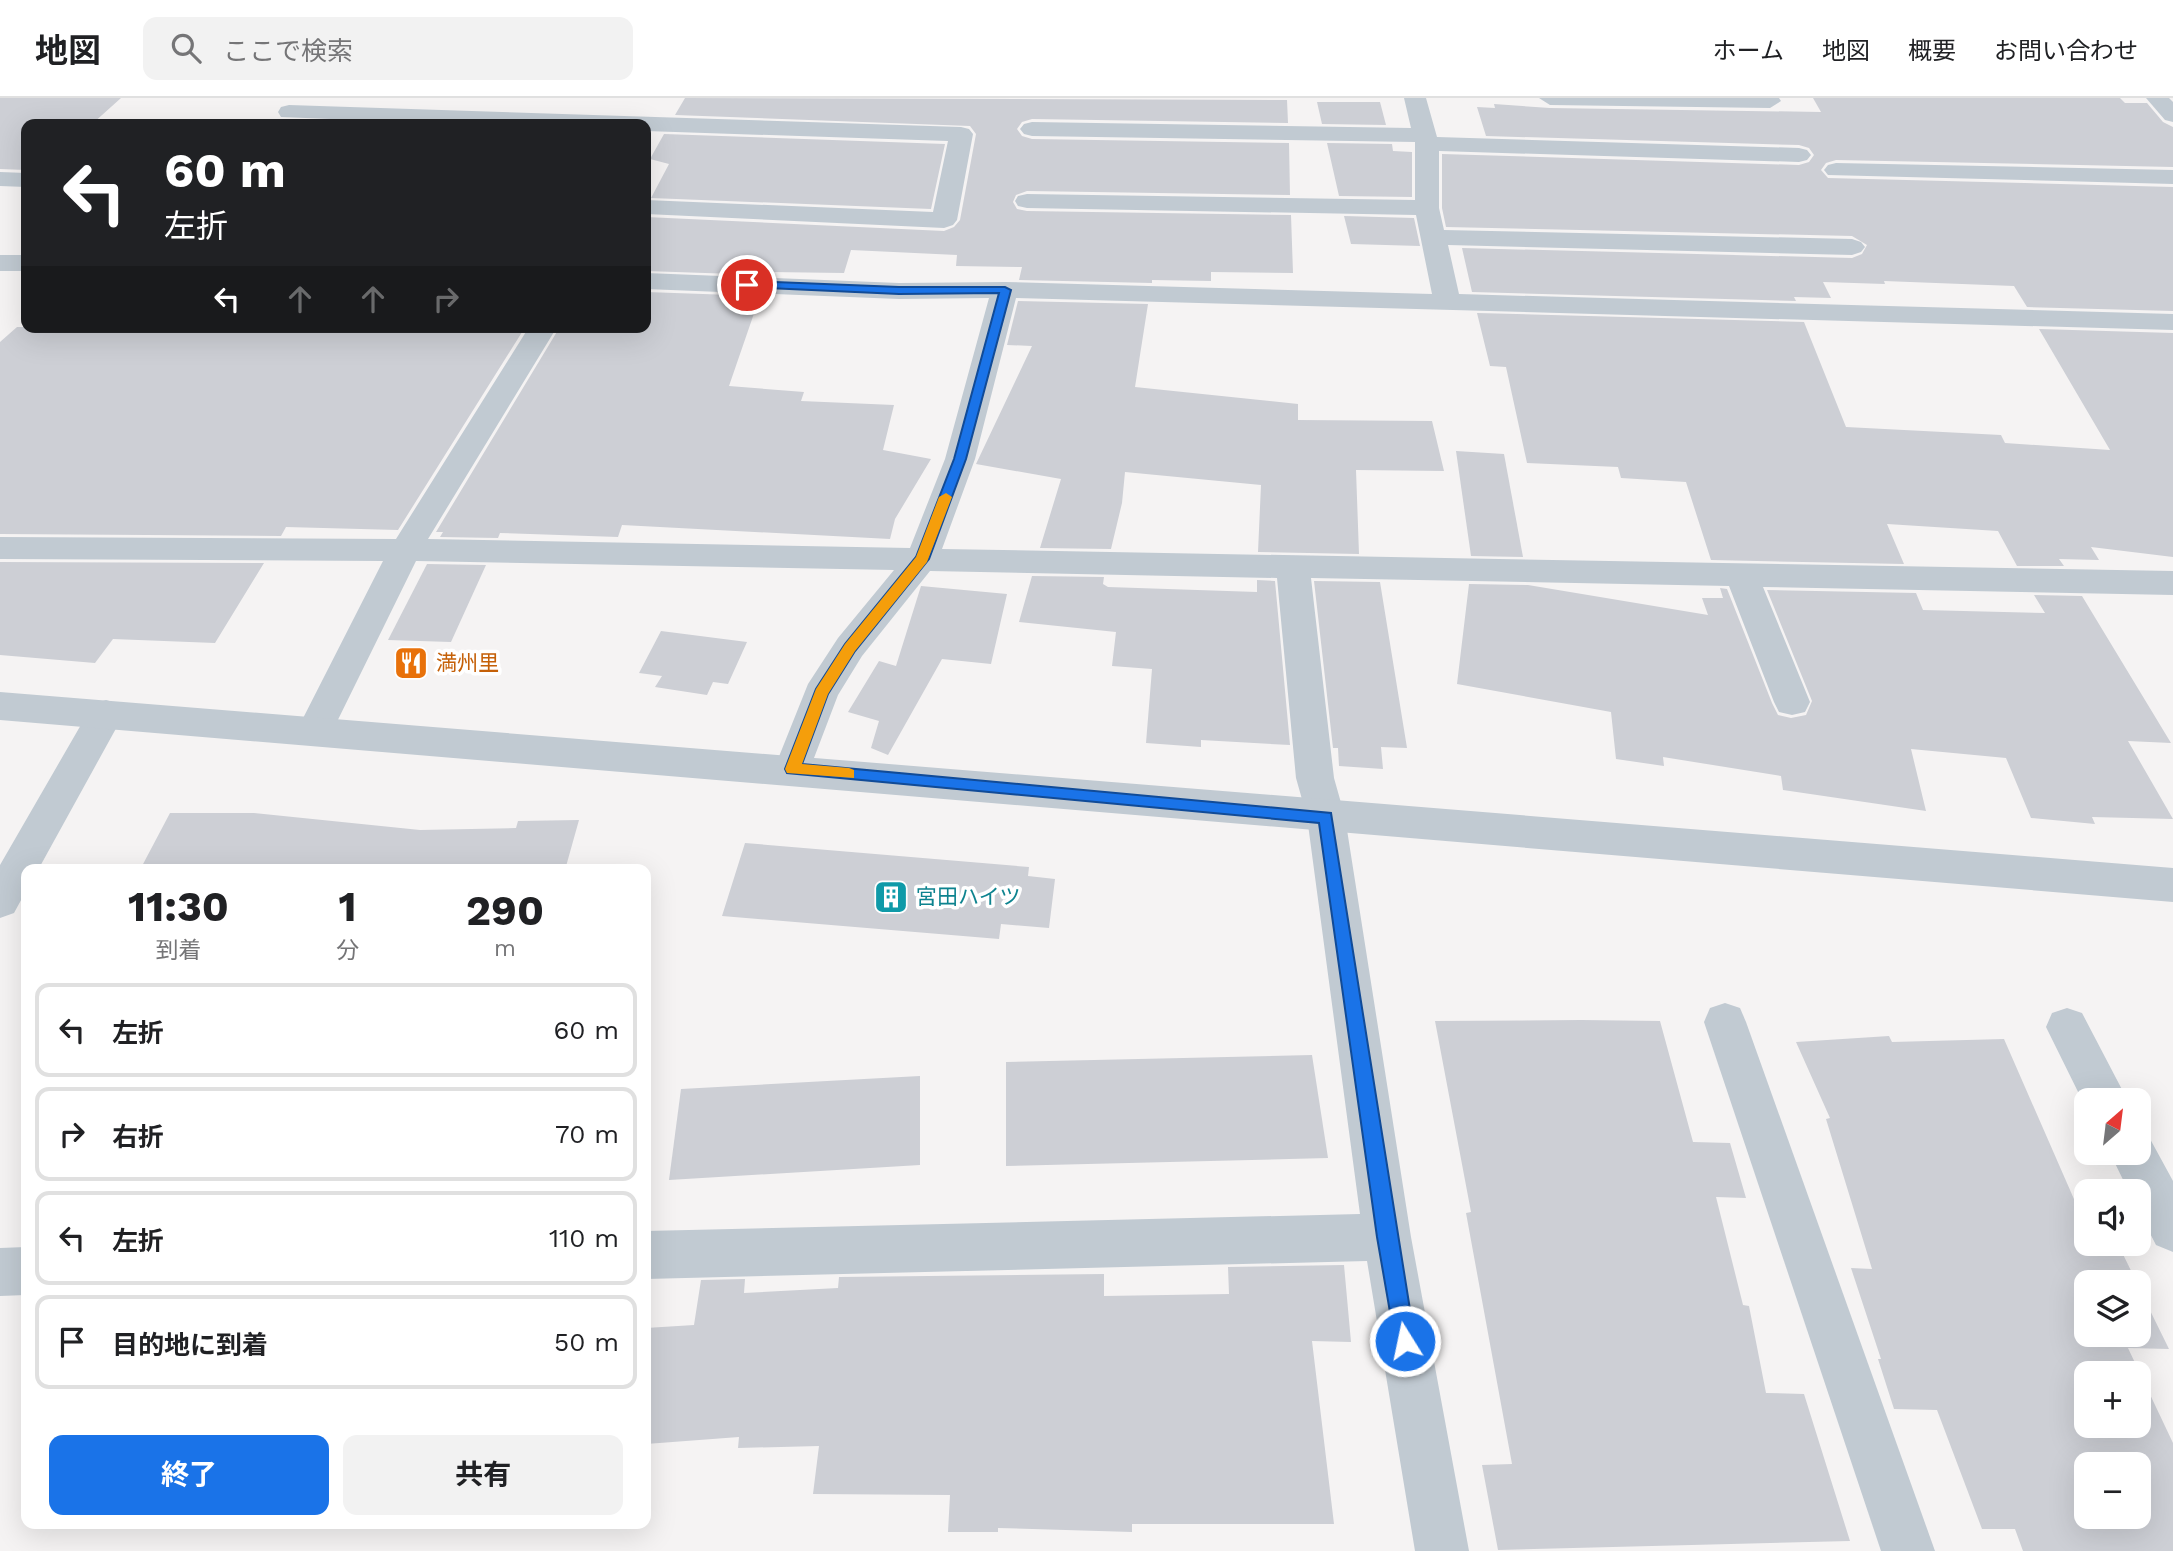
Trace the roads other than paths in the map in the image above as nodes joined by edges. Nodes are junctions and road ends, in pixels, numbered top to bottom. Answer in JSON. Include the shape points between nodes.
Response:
{"nodes":[{"id":1,"x":664,"y":98,"type":"edge"},
{"id":2,"x":1415,"y":98,"type":"edge"},
{"id":3,"x":1550,"y":98,"type":"edge"},
{"id":4,"x":1770,"y":102,"type":"dead end"},
{"id":5,"x":289,"y":112,"type":"dead end"},
{"id":6,"x":437,"y":119,"type":"edge"},
{"id":7,"x":651,"y":125,"type":"edge"},
{"id":8,"x":651,"y":129,"type":"edge"},
{"id":9,"x":1032,"y":129,"type":"dead end"},
{"id":10,"x":1425,"y":139,"type":"junction"},
{"id":11,"x":1799,"y":155,"type":"dead end"},
{"id":12,"x":1836,"y":170,"type":"dead end"},
{"id":13,"x":2173,"y":177,"type":"edge"},
{"id":14,"x":0,"y":179,"type":"edge"},
{"id":15,"x":21,"y":180,"type":"edge"},
{"id":16,"x":1027,"y":201,"type":"dead end"},
{"id":17,"x":651,"y":208,"type":"edge"},
{"id":18,"x":1427,"y":208,"type":"junction"},
{"id":19,"x":1433,"y":237,"type":"junction"},
{"id":20,"x":1852,"y":247,"type":"dead end"},
{"id":21,"x":0,"y":262,"type":"edge"},
{"id":22,"x":21,"y":263,"type":"edge"},
{"id":23,"x":651,"y":281,"type":"edge"},
{"id":24,"x":1005,"y":290,"type":"junction"},
{"id":25,"x":1447,"y":301,"type":"junction"},
{"id":26,"x":2173,"y":322,"type":"edge"},
{"id":27,"x":540,"y":333,"type":"edge"},
{"id":28,"x":0,"y":548,"type":"edge"},
{"id":29,"x":405,"y":550,"type":"junction"},
{"id":30,"x":922,"y":559,"type":"junction"},
{"id":31,"x":1293,"y":568,"type":"junction"},
{"id":32,"x":1741,"y":574,"type":"junction"},
{"id":33,"x":2173,"y":583,"type":"edge"},
{"id":34,"x":1792,"y":702,"type":"dead end"},
{"id":35,"x":0,"y":706,"type":"edge"},
{"id":36,"x":106,"y":714,"type":"junction"},
{"id":37,"x":314,"y":732,"type":"junction"},
{"id":38,"x":793,"y":769,"type":"junction"},
{"id":39,"x":1326,"y":817,"type":"junction"},
{"id":40,"x":2173,"y":885,"type":"edge"},
{"id":41,"x":0,"y":901,"type":"edge"},
{"id":42,"x":1725,"y":1022,"type":"dead end"},
{"id":43,"x":2067,"y":1027,"type":"dead end"},
{"id":44,"x":2099,"y":1088,"type":"edge"},
{"id":45,"x":2140,"y":1166,"type":"edge"},
{"id":46,"x":2173,"y":1228,"type":"edge"},
{"id":47,"x":1387,"y":1237,"type":"junction"},
{"id":48,"x":651,"y":1255,"type":"edge"},
{"id":49,"x":21,"y":1271,"type":"edge"},
{"id":50,"x":0,"y":1272,"type":"edge"},
{"id":51,"x":1442,"y":1551,"type":"edge"},
{"id":52,"x":1908,"y":1551,"type":"edge"}],
"edges":[{"from":1,"to":7,"type":"street"},
{"from":2,"to":10,"type":"street"},
{"from":3,"to":4,"type":"street"},
{"from":5,"to":6,"type":"street"},
{"from":8,"to":17,"type":"street","via":[[961,134],[944,220]]},
{"from":9,"to":10,"type":"street"},
{"from":10,"to":11,"type":"street"},
{"from":10,"to":18,"type":"street"},
{"from":12,"to":13,"type":"street"},
{"from":14,"to":15,"type":"street"},
{"from":16,"to":18,"type":"street"},
{"from":18,"to":19,"type":"street"},
{"from":19,"to":20,"type":"street"},
{"from":19,"to":25,"type":"street"},
{"from":21,"to":22,"type":"street"},
{"from":23,"to":24,"type":"street","via":[[899,291]]},
{"from":24,"to":25,"type":"street"},
{"from":24,"to":30,"type":"street","via":[[960,459]]},
{"from":25,"to":26,"type":"street"},
{"from":27,"to":29,"type":"street"},
{"from":28,"to":29,"type":"street"},
{"from":29,"to":30,"type":"street"},
{"from":29,"to":37,"type":"street"},
{"from":30,"to":31,"type":"street"},
{"from":30,"to":38,"type":"street","via":[[850,647],[821,693]]},
{"from":31,"to":32,"type":"street"},
{"from":31,"to":39,"type":"street","via":[[1315,778]]},
{"from":32,"to":33,"type":"street"},
{"from":32,"to":34,"type":"street"},
{"from":35,"to":36,"type":"street"},
{"from":36,"to":37,"type":"street"},
{"from":36,"to":41,"type":"street"},
{"from":37,"to":38,"type":"street"},
{"from":38,"to":39,"type":"street"},
{"from":39,"to":40,"type":"street"},
{"from":39,"to":47,"type":"street"},
{"from":42,"to":52,"type":"street"},
{"from":43,"to":44,"type":"street"},
{"from":45,"to":46,"type":"street"},
{"from":47,"to":48,"type":"street"},
{"from":47,"to":51,"type":"street"},
{"from":49,"to":50,"type":"street"}]}
